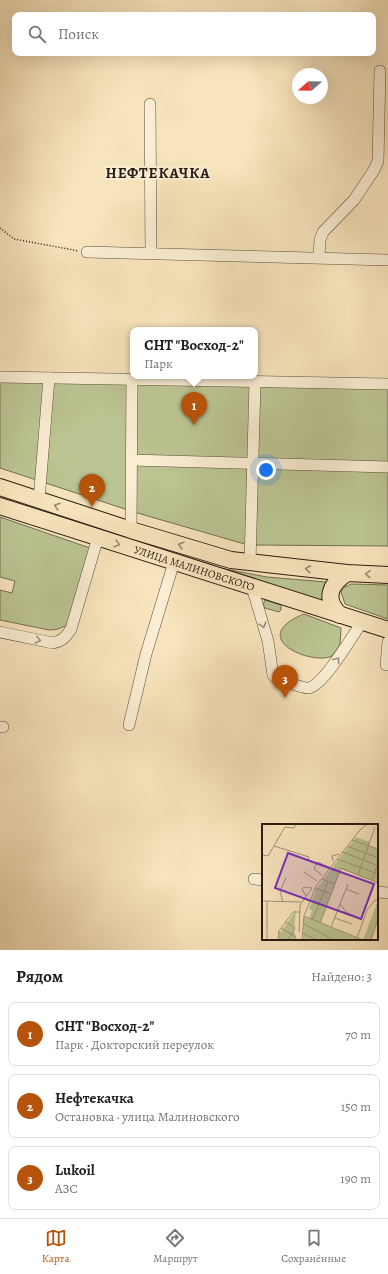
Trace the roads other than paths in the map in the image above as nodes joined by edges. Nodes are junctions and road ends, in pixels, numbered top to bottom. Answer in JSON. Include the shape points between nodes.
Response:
{"nodes":[{"id":1,"x":380,"y":71,"type":"dead end"},
{"id":2,"x":150,"y":104,"type":"dead end"},
{"id":3,"x":87,"y":252,"type":"road end"},
{"id":4,"x":152,"y":254,"type":"junction"},
{"id":5,"x":314,"y":257,"type":"junction"},
{"id":6,"x":388,"y":260,"type":"edge"},
{"id":7,"x":0,"y":377,"type":"edge"},
{"id":8,"x":48,"y":378,"type":"junction"},
{"id":9,"x":132,"y":380,"type":"junction"},
{"id":10,"x":255,"y":382,"type":"junction"},
{"id":11,"x":388,"y":384,"type":"edge"},
{"id":12,"x":131,"y":460,"type":"junction"},
{"id":13,"x":252,"y":465,"type":"junction"},
{"id":14,"x":388,"y":467,"type":"edge"},
{"id":15,"x":0,"y":487,"type":"edge"},
{"id":16,"x":39,"y":500,"type":"junction"},
{"id":17,"x":0,"y":506,"type":"edge"},
{"id":18,"x":131,"y":530,"type":"junction"},
{"id":19,"x":98,"y":538,"type":"junction"},
{"id":20,"x":174,"y":562,"type":"junction"},
{"id":21,"x":250,"y":563,"type":"junction"},
{"id":22,"x":347,"y":573,"type":"junction"},
{"id":23,"x":388,"y":575,"type":"edge"},
{"id":24,"x":252,"y":587,"type":"junction"},
{"id":25,"x":340,"y":616,"type":"junction"},
{"id":26,"x":362,"y":622,"type":"junction"},
{"id":27,"x":388,"y":630,"type":"edge"},
{"id":28,"x":0,"y":632,"type":"edge"},
{"id":29,"x":388,"y":642,"type":"edge"},
{"id":30,"x":388,"y":665,"type":"edge"},
{"id":31,"x":129,"y":725,"type":"dead end"},
{"id":32,"x":378,"y":892,"type":"edge"},
{"id":33,"x":388,"y":893,"type":"edge"}],
"edges":[{"from":1,"to":5,"type":"street","via":[[378,161],[354,200],[323,232]]},
{"from":2,"to":4,"type":"street"},
{"from":3,"to":4,"type":"street"},
{"from":4,"to":5,"type":"street"},
{"from":5,"to":6,"type":"street"},
{"from":7,"to":8,"type":"street"},
{"from":8,"to":9,"type":"street"},
{"from":8,"to":16,"type":"street"},
{"from":9,"to":10,"type":"street"},
{"from":9,"to":12,"type":"street"},
{"from":10,"to":11,"type":"street"},
{"from":10,"to":13,"type":"street"},
{"from":12,"to":13,"type":"street"},
{"from":12,"to":18,"type":"street"},
{"from":13,"to":14,"type":"street"},
{"from":13,"to":21,"type":"street"},
{"from":15,"to":16,"type":"highway","name":"УЛИЦА МАЛИНОВСКОГО"},
{"from":18,"to":16,"type":"highway","name":"УЛИЦА МАЛИНОВСКОГО","one_way":true},
{"from":17,"to":19,"type":"highway","name":"УЛИЦА МАЛИНОВСКОГО"},
{"from":21,"to":18,"type":"highway","name":"УЛИЦА МАЛИНОВСКОГО","one_way":true,"via":[[231,560]]},
{"from":19,"to":20,"type":"highway","name":"УЛИЦА МАЛИНОВСКОГО","one_way":true},
{"from":28,"to":19,"type":"street","one_way":true,"via":[[53,643],[67,636]]},
{"from":20,"to":24,"type":"highway","name":"УЛИЦА МАЛИНОВСКОГО"},
{"from":20,"to":31,"type":"street","via":[[146,654]]},
{"from":22,"to":21,"type":"highway","name":"УЛИЦА МАЛИНОВСКОГО","one_way":true},
{"from":23,"to":22,"type":"highway","name":"УЛИЦА МАЛИНОВСКОГО","one_way":true},
{"from":22,"to":25,"type":"highway","via":[[336,581],[330,593],[331,603]]},
{"from":24,"to":25,"type":"highway","name":"УЛИЦА МАЛИНОВСКОГО"},
{"from":24,"to":26,"type":"street","one_way":true,"via":[[268,641],[273,675],[306,688],[313,686],[331,667]]},
{"from":25,"to":26,"type":"highway","name":"УЛИЦА МАЛИНОВСКОГО"},
{"from":26,"to":27,"type":"highway","name":"УЛИЦА МАЛИНОВСКОГО"},
{"from":29,"to":30,"type":"street"},
{"from":32,"to":33,"type":"street"}]}
